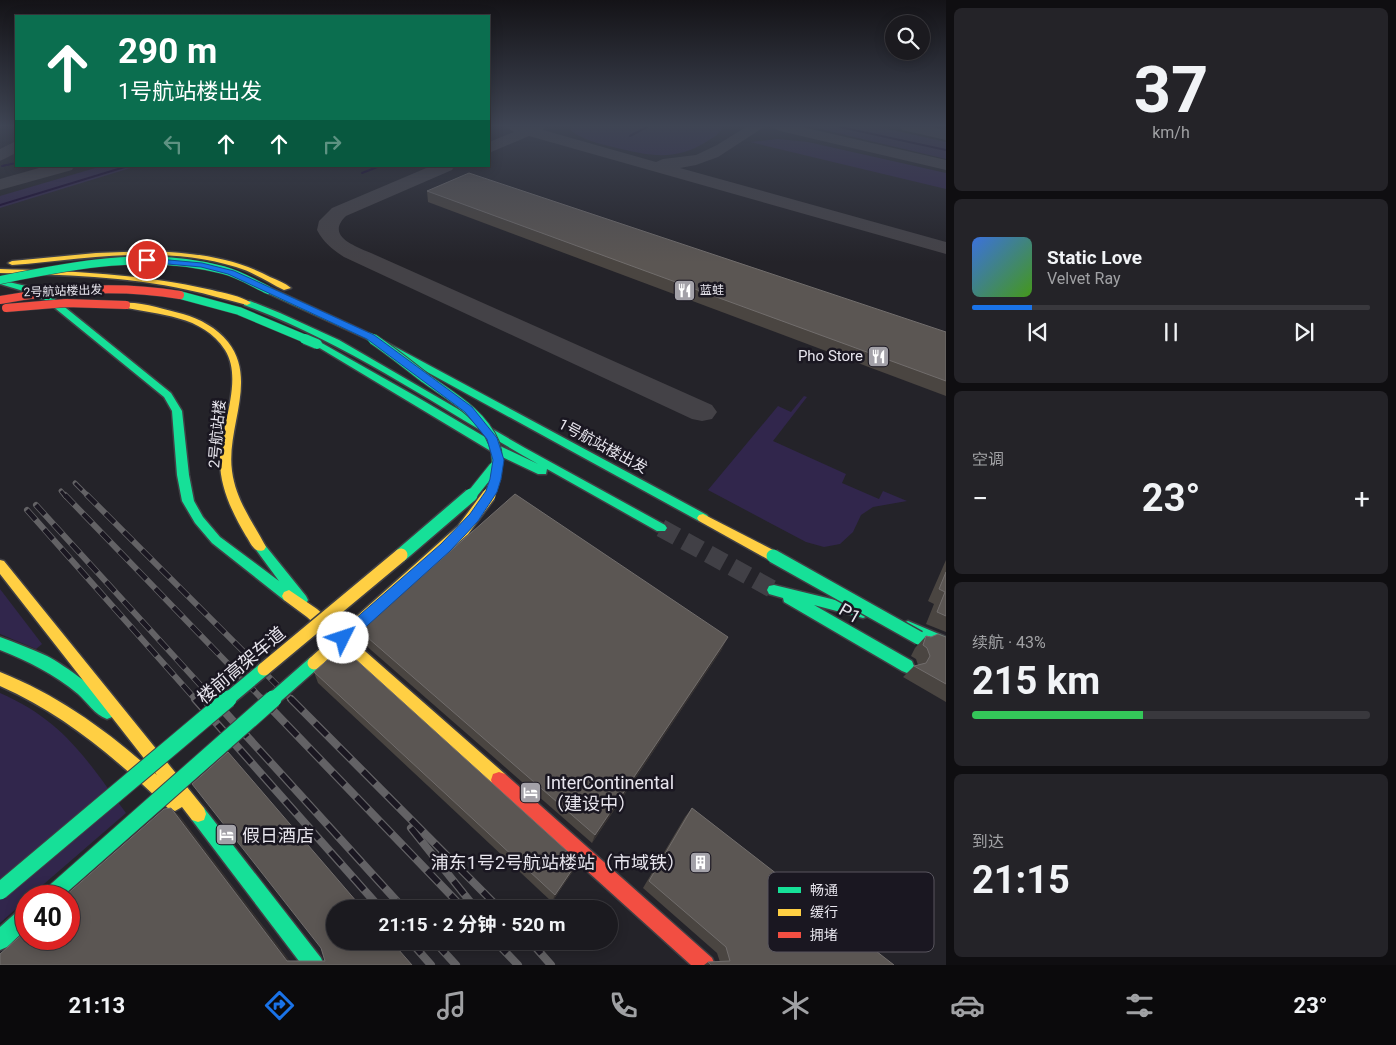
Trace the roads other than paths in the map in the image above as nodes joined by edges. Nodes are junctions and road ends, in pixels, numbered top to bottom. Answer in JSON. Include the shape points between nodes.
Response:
{"nodes":[{"id":1,"x":0,"y":264,"type":"edge"},
{"id":2,"x":0,"y":272,"type":"edge"},
{"id":3,"x":0,"y":281,"type":"edge"},
{"id":4,"x":268,"y":290,"type":"junction"},
{"id":5,"x":0,"y":293,"type":"edge"},
{"id":6,"x":0,"y":300,"type":"edge"},
{"id":7,"x":126,"y":305,"type":"junction"},
{"id":8,"x":0,"y":309,"type":"edge"},
{"id":9,"x":0,"y":313,"type":"edge"},
{"id":10,"x":370,"y":337,"type":"junction"},
{"id":11,"x":428,"y":407,"type":"junction"},
{"id":12,"x":482,"y":428,"type":"junction"},
{"id":13,"x":498,"y":460,"type":"junction"},
{"id":14,"x":588,"y":487,"type":"junction"},
{"id":15,"x":661,"y":528,"type":"tunnel mouth"},
{"id":16,"x":0,"y":565,"type":"edge"},
{"id":17,"x":312,"y":613,"type":"junction"},
{"id":18,"x":920,"y":638,"type":"dead end"},
{"id":19,"x":0,"y":643,"type":"edge"},
{"id":20,"x":946,"y":643,"type":"edge"},
{"id":21,"x":907,"y":666,"type":"dead end"},
{"id":22,"x":0,"y":679,"type":"edge"},
{"id":23,"x":155,"y":760,"type":"junction"},
{"id":24,"x":224,"y":848,"type":"junction"},
{"id":25,"x":62,"y":885,"type":"edge"},
{"id":26,"x":0,"y":891,"type":"edge"},
{"id":27,"x":273,"y":912,"type":"junction"},
{"id":28,"x":15,"y":927,"type":"edge"},
{"id":29,"x":0,"y":940,"type":"edge"},
{"id":30,"x":301,"y":965,"type":"edge"},
{"id":31,"x":314,"y":965,"type":"edge"},
{"id":32,"x":705,"y":965,"type":"edge"}],
"edges":[{"from":1,"to":10,"type":"main road","via":[[137,252],[217,260],[262,275],[296,292]]},
{"from":2,"to":12,"type":"main road","via":[[145,280],[250,304],[330,338]]},
{"from":3,"to":4,"type":"main road","bridge":true,"via":[[71,266],[147,260],[217,268]]},
{"from":3,"to":17,"type":"main road","via":[[48,298],[168,395],[179,419],[184,490],[199,520],[216,540]]},
{"from":4,"to":5,"type":"main road","bridge":true,"via":[[200,270],[144,267],[90,270]]},
{"from":4,"to":10,"type":"main road","name":"1号航站楼出发"},
{"from":6,"to":11,"type":"main road","bridge":true,"via":[[96,286],[195,297],[274,323]]},
{"from":7,"to":8,"type":"main road","name":"2号航站楼出发","bridge":true,"via":[[93,301],[58,302]]},
{"from":7,"to":9,"type":"main road","bridge":true,"via":[[50,306]]},
{"from":7,"to":17,"type":"main road","name":"2号航站楼","via":[[176,313],[205,326],[230,350],[238,381],[226,470],[235,505]]},
{"from":10,"to":13,"type":"main road","bridge":true,"via":[[469,409],[492,438]]},
{"from":10,"to":18,"type":"main road","name":"1号航站楼出发","bridge":true},
{"from":11,"to":12,"type":"main road"},
{"from":11,"to":14,"type":"main road","via":[[508,456]]},
{"from":12,"to":14,"type":"main road"},
{"from":13,"to":25,"type":"main road","bridge":true,"via":[[496,479],[484,504],[451,542]]},
{"from":13,"to":26,"type":"main road","name":"楼前高架车道","bridge":true,"via":[[472,495]]},
{"from":14,"to":15,"type":"main road"},
{"from":16,"to":23,"type":"main road"},
{"from":17,"to":32,"type":"main road"},
{"from":19,"to":23,"type":"main road","via":[[44,661],[83,689]]},
{"from":20,"to":21,"type":"main road","name":"P1","via":[[914,628],[847,607],[774,590]]},
{"from":22,"to":24,"type":"main road","via":[[41,697],[88,724]]},
{"from":23,"to":24,"type":"main road"},
{"from":24,"to":27,"type":"main road"},
{"from":27,"to":30,"type":"main road"},
{"from":27,"to":31,"type":"main road"},
{"from":28,"to":29,"type":"main road"}]}
